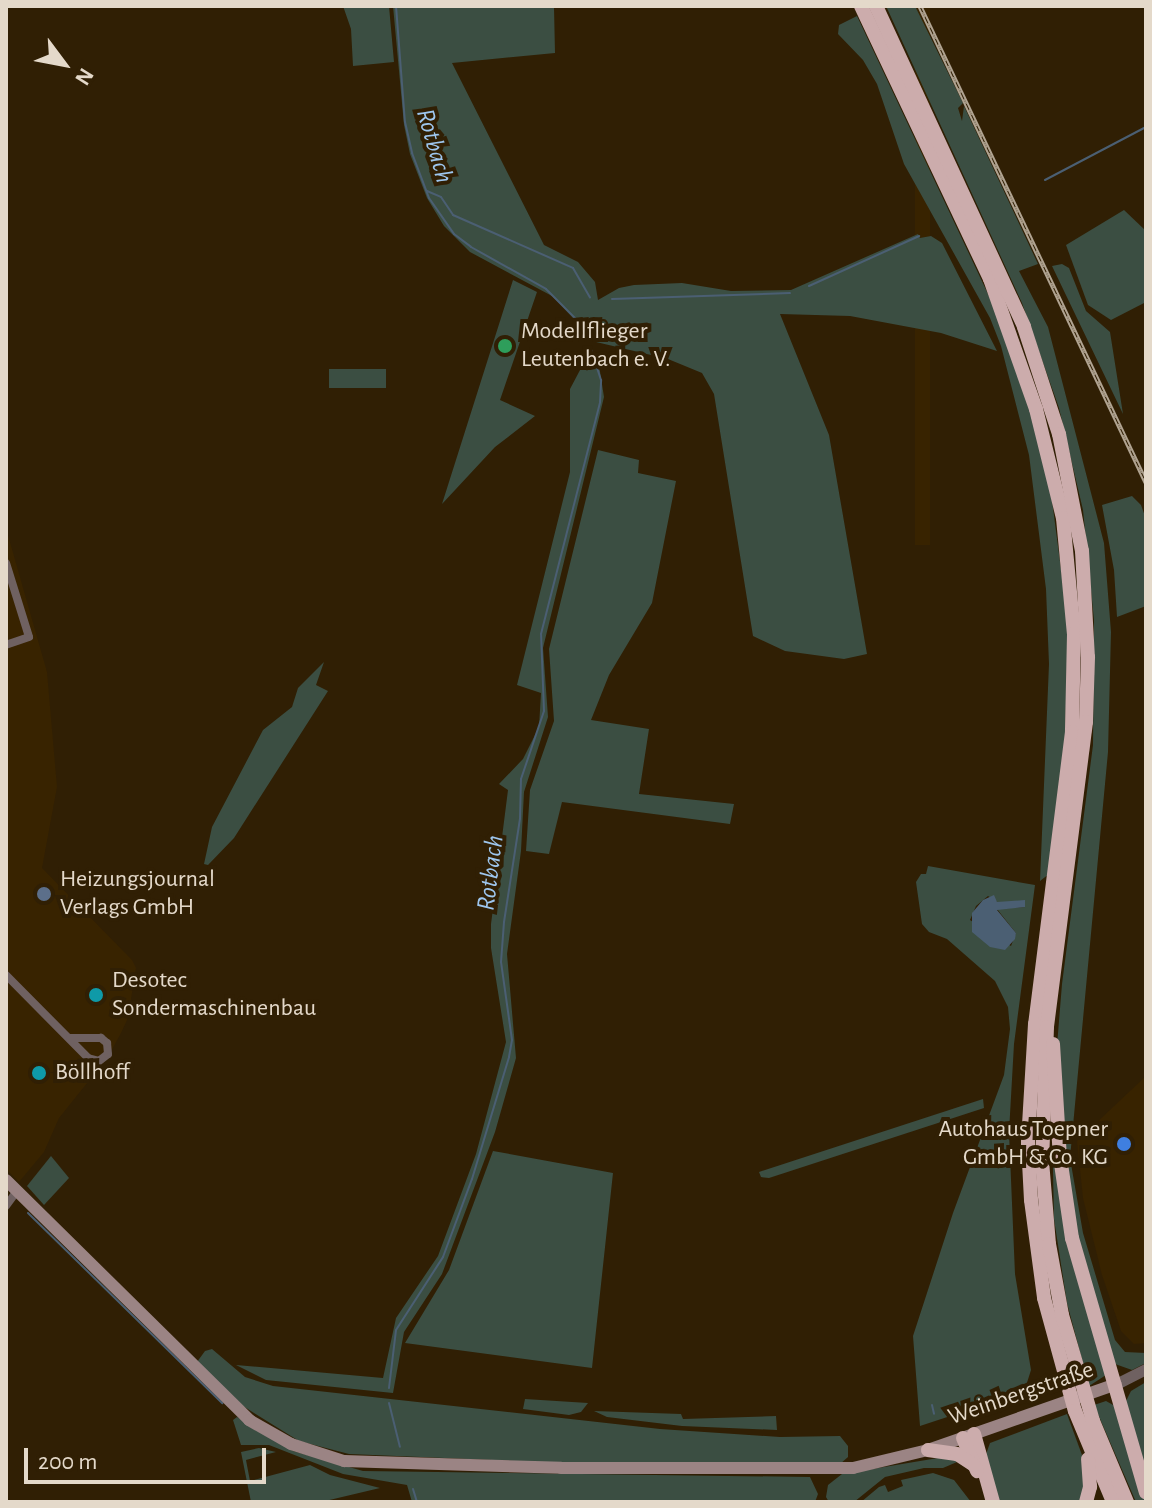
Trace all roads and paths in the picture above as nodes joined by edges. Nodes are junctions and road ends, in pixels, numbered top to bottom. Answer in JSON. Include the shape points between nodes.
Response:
{"nodes":[{"id":1,"x":861,"y":6,"type":"edge"},
{"id":2,"x":876,"y":6,"type":"edge"},
{"id":3,"x":6,"y":563,"type":"edge"},
{"id":4,"x":6,"y":645,"type":"edge"},
{"id":5,"x":6,"y":975,"type":"edge"},
{"id":6,"x":1047,"y":1027,"type":"junction"},
{"id":7,"x":70,"y":1038,"type":"junction"},
{"id":8,"x":6,"y":1180,"type":"edge"},
{"id":9,"x":17,"y":1191,"type":"junction"},
{"id":10,"x":6,"y":1206,"type":"edge"},
{"id":11,"x":1146,"y":1369,"type":"edge"},
{"id":12,"x":1111,"y":1386,"type":"junction"},
{"id":13,"x":968,"y":1436,"type":"junction"},
{"id":14,"x":1085,"y":1439,"type":"junction"},
{"id":15,"x":928,"y":1450,"type":"junction"},
{"id":16,"x":974,"y":1465,"type":"junction"},
{"id":17,"x":1146,"y":1492,"type":"edge"},
{"id":18,"x":992,"y":1499,"type":"edge"},
{"id":19,"x":1086,"y":1502,"type":"edge"},
{"id":20,"x":1113,"y":1502,"type":"edge"},
{"id":21,"x":1127,"y":1502,"type":"edge"}],
"edges":[{"from":1,"to":14,"type":"highway","via":[[990,279],[1036,409],[1063,518],[1073,604],[1074,704],[1035,1024],[1028,1143],[1044,1298]]},
{"from":2,"to":6,"type":"highway","via":[[1024,327],[1059,434],[1082,551],[1086,722]]},
{"from":3,"to":4,"type":"street","via":[[29,637]]},
{"from":5,"to":7,"type":"street"},
{"from":6,"to":12,"type":"highway","via":[[1053,1045],[1062,1184]]},
{"from":6,"to":21,"type":"highway","via":[[1042,1161],[1055,1282],[1076,1370]]},
{"from":7,"to":7,"type":"street","via":[[91,1060],[108,1054],[101,1038]]},
{"from":8,"to":9,"type":"main road","name":"Weinbergstraße"},
{"from":9,"to":10,"type":"street"},
{"from":9,"to":15,"type":"main road","name":"Weinbergstraße","via":[[249,1420],[291,1444],[344,1461],[824,1470]]},
{"from":11,"to":12,"type":"street","name":"Weinbergstraße"},
{"from":12,"to":13,"type":"main road","name":"Weinbergstraße"},
{"from":12,"to":17,"type":"highway"},
{"from":13,"to":15,"type":"main road","name":"Weinbergstraße"},
{"from":13,"to":16,"type":"highway"},
{"from":13,"to":18,"type":"highway"},
{"from":14,"to":19,"type":"highway","via":[[1090,1476]]},
{"from":14,"to":20,"type":"highway"},
{"from":15,"to":16,"type":"highway","via":[[957,1454]]},
{"from":16,"to":18,"type":"highway"}]}
